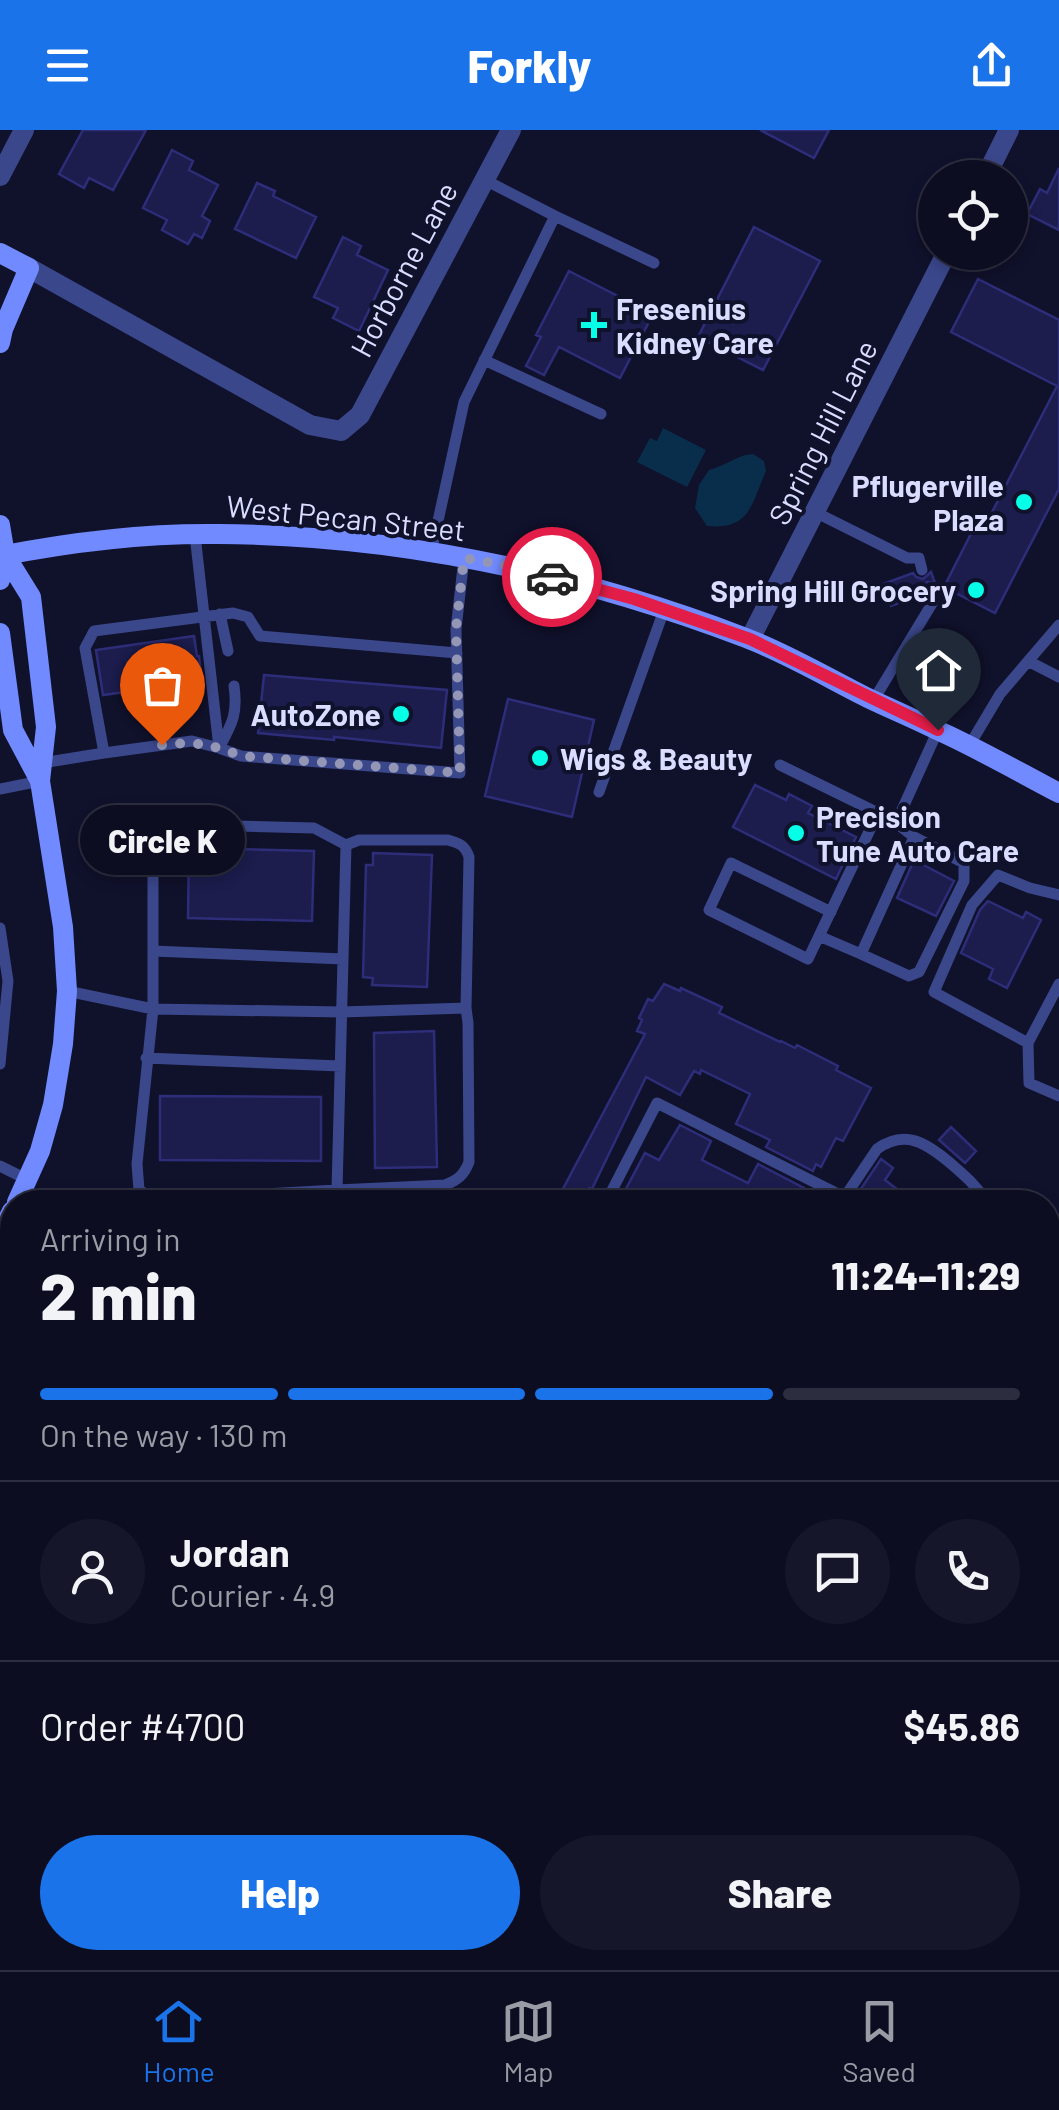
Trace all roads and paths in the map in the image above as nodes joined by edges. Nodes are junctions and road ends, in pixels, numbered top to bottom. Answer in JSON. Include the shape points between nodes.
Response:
{"nodes":[{"id":1,"x":24,"y":130,"type":"edge"},
{"id":2,"x":511,"y":130,"type":"edge"},
{"id":3,"x":1009,"y":130,"type":"edge"},
{"id":4,"x":994,"y":160,"type":"edge"},
{"id":5,"x":0,"y":176,"type":"edge"},
{"id":6,"x":484,"y":180,"type":"junction"},
{"id":7,"x":556,"y":216,"type":"junction"},
{"id":8,"x":0,"y":253,"type":"edge"},
{"id":9,"x":654,"y":264,"type":"dead end"},
{"id":10,"x":29,"y":268,"type":"junction"},
{"id":11,"x":939,"y":270,"type":"edge"},
{"id":12,"x":0,"y":344,"type":"edge"},
{"id":13,"x":484,"y":360,"type":"junction"},
{"id":14,"x":601,"y":414,"type":"dead end"},
{"id":15,"x":815,"y":512,"type":"junction"},
{"id":16,"x":0,"y":525,"type":"edge"},
{"id":17,"x":195,"y":535,"type":"junction"},
{"id":18,"x":430,"y":553,"type":"junction"},
{"id":19,"x":2,"y":555,"type":"edge"},
{"id":20,"x":464,"y":558,"type":"junction"},
{"id":21,"x":922,"y":570,"type":"dead end"},
{"id":22,"x":0,"y":580,"type":"edge"},
{"id":23,"x":930,"y":591,"type":"dead end"},
{"id":24,"x":664,"y":610,"type":"junction"},
{"id":25,"x":220,"y":614,"type":"junction"},
{"id":26,"x":204,"y":616,"type":"junction"},
{"id":27,"x":1059,"y":625,"type":"edge"},
{"id":28,"x":0,"y":633,"type":"edge"},
{"id":29,"x":750,"y":639,"type":"junction"},
{"id":30,"x":228,"y":651,"type":"dead end"},
{"id":31,"x":457,"y":653,"type":"junction"},
{"id":32,"x":1028,"y":661,"type":"junction"},
{"id":33,"x":1059,"y":677,"type":"edge"},
{"id":34,"x":234,"y":686,"type":"dead end"},
{"id":35,"x":873,"y":700,"type":"junction"},
{"id":36,"x":938,"y":730,"type":"junction"},
{"id":37,"x":969,"y":746,"type":"junction"},
{"id":38,"x":219,"y":748,"type":"junction"},
{"id":39,"x":104,"y":753,"type":"junction"},
{"id":40,"x":780,"y":764,"type":"dead end"},
{"id":41,"x":41,"y":772,"type":"junction"},
{"id":42,"x":0,"y":789,"type":"edge"},
{"id":43,"x":598,"y":792,"type":"dead end"},
{"id":44,"x":1059,"y":792,"type":"edge"},
{"id":45,"x":878,"y":813,"type":"junction"},
{"id":46,"x":896,"y":823,"type":"junction"},
{"id":47,"x":914,"y":837,"type":"junction"},
{"id":48,"x":346,"y":844,"type":"junction"},
{"id":49,"x":1059,"y":895,"type":"edge"},
{"id":50,"x":830,"y":912,"type":"junction"},
{"id":51,"x":0,"y":928,"type":"edge"},
{"id":52,"x":819,"y":936,"type":"junction"},
{"id":53,"x":153,"y":951,"type":"junction"},
{"id":54,"x":861,"y":954,"type":"junction"},
{"id":55,"x":343,"y":959,"type":"junction"},
{"id":56,"x":1059,"y":984,"type":"edge"},
{"id":57,"x":67,"y":990,"type":"junction"},
{"id":58,"x":466,"y":1008,"type":"junction"},
{"id":59,"x":153,"y":1009,"type":"junction"},
{"id":60,"x":342,"y":1012,"type":"junction"},
{"id":61,"x":1028,"y":1043,"type":"junction"},
{"id":62,"x":146,"y":1058,"type":"junction"},
{"id":63,"x":0,"y":1064,"type":"edge"},
{"id":64,"x":340,"y":1066,"type":"junction"},
{"id":65,"x":1059,"y":1096,"type":"edge"},
{"id":66,"x":0,"y":1166,"type":"edge"},
{"id":67,"x":28,"y":1180,"type":"junction"},
{"id":68,"x":23,"y":1190,"type":"edge"},
{"id":69,"x":139,"y":1190,"type":"edge"},
{"id":70,"x":337,"y":1190,"type":"joint"},
{"id":71,"x":612,"y":1190,"type":"edge"},
{"id":72,"x":824,"y":1190,"type":"edge"},
{"id":73,"x":850,"y":1190,"type":"edge"},
{"id":74,"x":978,"y":1190,"type":"edge"}],
"edges":[{"from":1,"to":5,"type":"street"},
{"from":2,"to":6,"type":"street","name":"Horborne Lane"},
{"from":3,"to":4,"type":"street"},
{"from":6,"to":7,"type":"lane"},
{"from":6,"to":10,"type":"street","name":"Horborne Lane","via":[[360,415],[341,430],[310,425]]},
{"from":7,"to":9,"type":"lane"},
{"from":7,"to":13,"type":"lane"},
{"from":8,"to":10,"type":"main road"},
{"from":10,"to":12,"type":"main road"},
{"from":11,"to":15,"type":"street","name":"Spring Hill Lane"},
{"from":13,"to":14,"type":"lane"},
{"from":13,"to":18,"type":"lane","via":[[464,402]]},
{"from":15,"to":21,"type":"lane","via":[[918,558]]},
{"from":15,"to":29,"type":"street","name":"Spring Hill Lane"},
{"from":16,"to":19,"type":"main road"},
{"from":17,"to":18,"type":"main road","name":"West Pecan Street","via":[[314,538]]},
{"from":17,"to":19,"type":"main road","name":"West Pecan Street"},
{"from":17,"to":26,"type":"lane"},
{"from":18,"to":20,"type":"main road","name":"West Pecan Street"},
{"from":19,"to":22,"type":"main road"},
{"from":19,"to":41,"type":"main road","via":[[31,596],[46,726]]},
{"from":20,"to":24,"type":"main road","name":"West Pecan Street"},
{"from":20,"to":31,"type":"lane"},
{"from":23,"to":35,"type":"lane","via":[[933,602]]},
{"from":24,"to":29,"type":"main road","name":"West Pecan Street"},
{"from":24,"to":43,"type":"lane"},
{"from":25,"to":26,"type":"lane"},
{"from":25,"to":30,"type":"lane"},
{"from":25,"to":31,"type":"lane","via":[[248,617],[260,636]]},
{"from":26,"to":38,"type":"lane"},
{"from":26,"to":39,"type":"lane","via":[[94,631],[85,648]]},
{"from":27,"to":32,"type":"lane"},
{"from":28,"to":41,"type":"main road","via":[[13,730]]},
{"from":29,"to":35,"type":"main road","name":"West Pecan Street"},
{"from":31,"to":38,"type":"lane","via":[[460,773],[241,756]]},
{"from":32,"to":33,"type":"lane"},
{"from":32,"to":37,"type":"lane"},
{"from":34,"to":38,"type":"lane","via":[[233,724]]},
{"from":35,"to":36,"type":"main road","name":"West Pecan Street"},
{"from":36,"to":37,"type":"main road","name":"West Pecan Street"},
{"from":36,"to":46,"type":"lane"},
{"from":37,"to":44,"type":"main road","name":"West Pecan Street"},
{"from":38,"to":39,"type":"lane","via":[[192,741]]},
{"from":39,"to":41,"type":"lane"},
{"from":40,"to":45,"type":"lane"},
{"from":41,"to":42,"type":"lane"},
{"from":41,"to":57,"type":"main road"},
{"from":45,"to":46,"type":"lane"},
{"from":45,"to":50,"type":"lane"},
{"from":46,"to":47,"type":"lane"},
{"from":47,"to":54,"type":"lane"},
{"from":47,"to":54,"type":"lane","via":[[964,864],[964,881],[919,972],[909,976]]},
{"from":48,"to":53,"type":"lane","via":[[314,828],[154,824]]},
{"from":48,"to":55,"type":"lane"},
{"from":48,"to":58,"type":"lane","via":[[448,840],[466,848]]},
{"from":49,"to":61,"type":"lane","via":[[998,875],[972,905],[934,992]]},
{"from":50,"to":52,"type":"lane"},
{"from":50,"to":52,"type":"lane","via":[[730,863],[709,910],[808,959]]},
{"from":51,"to":63,"type":"lane","via":[[8,981]]},
{"from":52,"to":54,"type":"lane"},
{"from":53,"to":55,"type":"lane"},
{"from":53,"to":59,"type":"lane"},
{"from":55,"to":60,"type":"lane"},
{"from":56,"to":61,"type":"lane"},
{"from":57,"to":59,"type":"lane"},
{"from":57,"to":67,"type":"main road","via":[[53,1105]]},
{"from":58,"to":60,"type":"lane"},
{"from":58,"to":70,"type":"lane","via":[[465,1173],[445,1186]]},
{"from":59,"to":60,"type":"lane"},
{"from":59,"to":62,"type":"lane"},
{"from":60,"to":64,"type":"lane"},
{"from":61,"to":65,"type":"lane","via":[[1029,1084]]},
{"from":62,"to":64,"type":"lane"},
{"from":62,"to":69,"type":"lane"},
{"from":64,"to":70,"type":"lane"},
{"from":66,"to":67,"type":"lane"},
{"from":67,"to":68,"type":"main road"},
{"from":71,"to":72,"type":"lane","via":[[657,1104]]},
{"from":73,"to":74,"type":"lane","via":[[877,1149],[916,1140]]}]}
